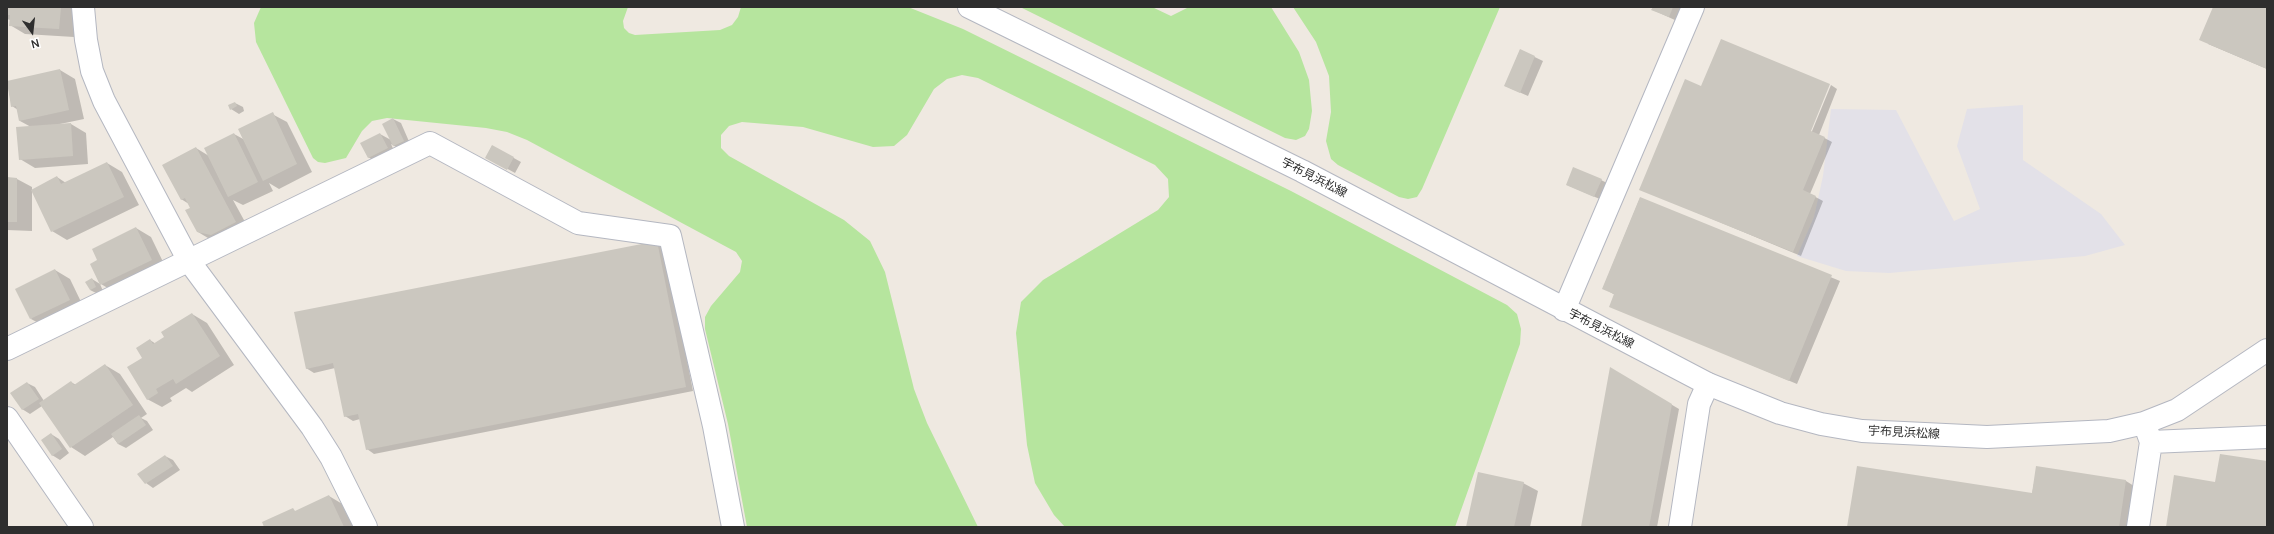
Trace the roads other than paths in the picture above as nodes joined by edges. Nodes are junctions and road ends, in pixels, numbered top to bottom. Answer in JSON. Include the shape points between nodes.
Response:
{"nodes":[{"id":1,"x":83,"y":7,"type":"edge"},
{"id":2,"x":969,"y":7,"type":"edge"},
{"id":3,"x":1693,"y":7,"type":"edge"},
{"id":4,"x":189,"y":261,"type":"junction"},
{"id":5,"x":1564,"y":310,"type":"junction"},
{"id":6,"x":7,"y":349,"type":"edge"},
{"id":7,"x":2267,"y":350,"type":"edge"},
{"id":8,"x":1708,"y":384,"type":"junction"},
{"id":9,"x":7,"y":418,"type":"edge"},
{"id":10,"x":2148,"y":433,"type":"junction"},
{"id":11,"x":2267,"y":437,"type":"edge"},
{"id":12,"x":82,"y":527,"type":"edge"},
{"id":13,"x":366,"y":527,"type":"edge"},
{"id":14,"x":733,"y":527,"type":"edge"},
{"id":15,"x":1680,"y":527,"type":"edge"},
{"id":16,"x":2138,"y":527,"type":"edge"}],
"edges":[{"from":1,"to":4,"type":"street","via":[[92,71],[104,101]]},
{"from":2,"to":5,"type":"street","name":"宇布見浜松線","via":[[1302,171]]},
{"from":3,"to":5,"type":"street"},
{"from":4,"to":6,"type":"street"},
{"from":4,"to":13,"type":"street","via":[[312,428],[331,457]]},
{"from":4,"to":14,"type":"street","via":[[430,143],[578,223],[670,236],[714,426]]},
{"from":5,"to":8,"type":"street","name":"宇布見浜松線"},
{"from":7,"to":10,"type":"street","name":"宇布見浜松線","via":[[2177,410]]},
{"from":8,"to":10,"type":"street","name":"宇布見浜松線","via":[[1780,413],[1862,431],[1987,437],[2109,430]]},
{"from":8,"to":15,"type":"street","via":[[1699,404]]},
{"from":9,"to":12,"type":"street"},
{"from":10,"to":11,"type":"street"},
{"from":10,"to":16,"type":"street"}]}
